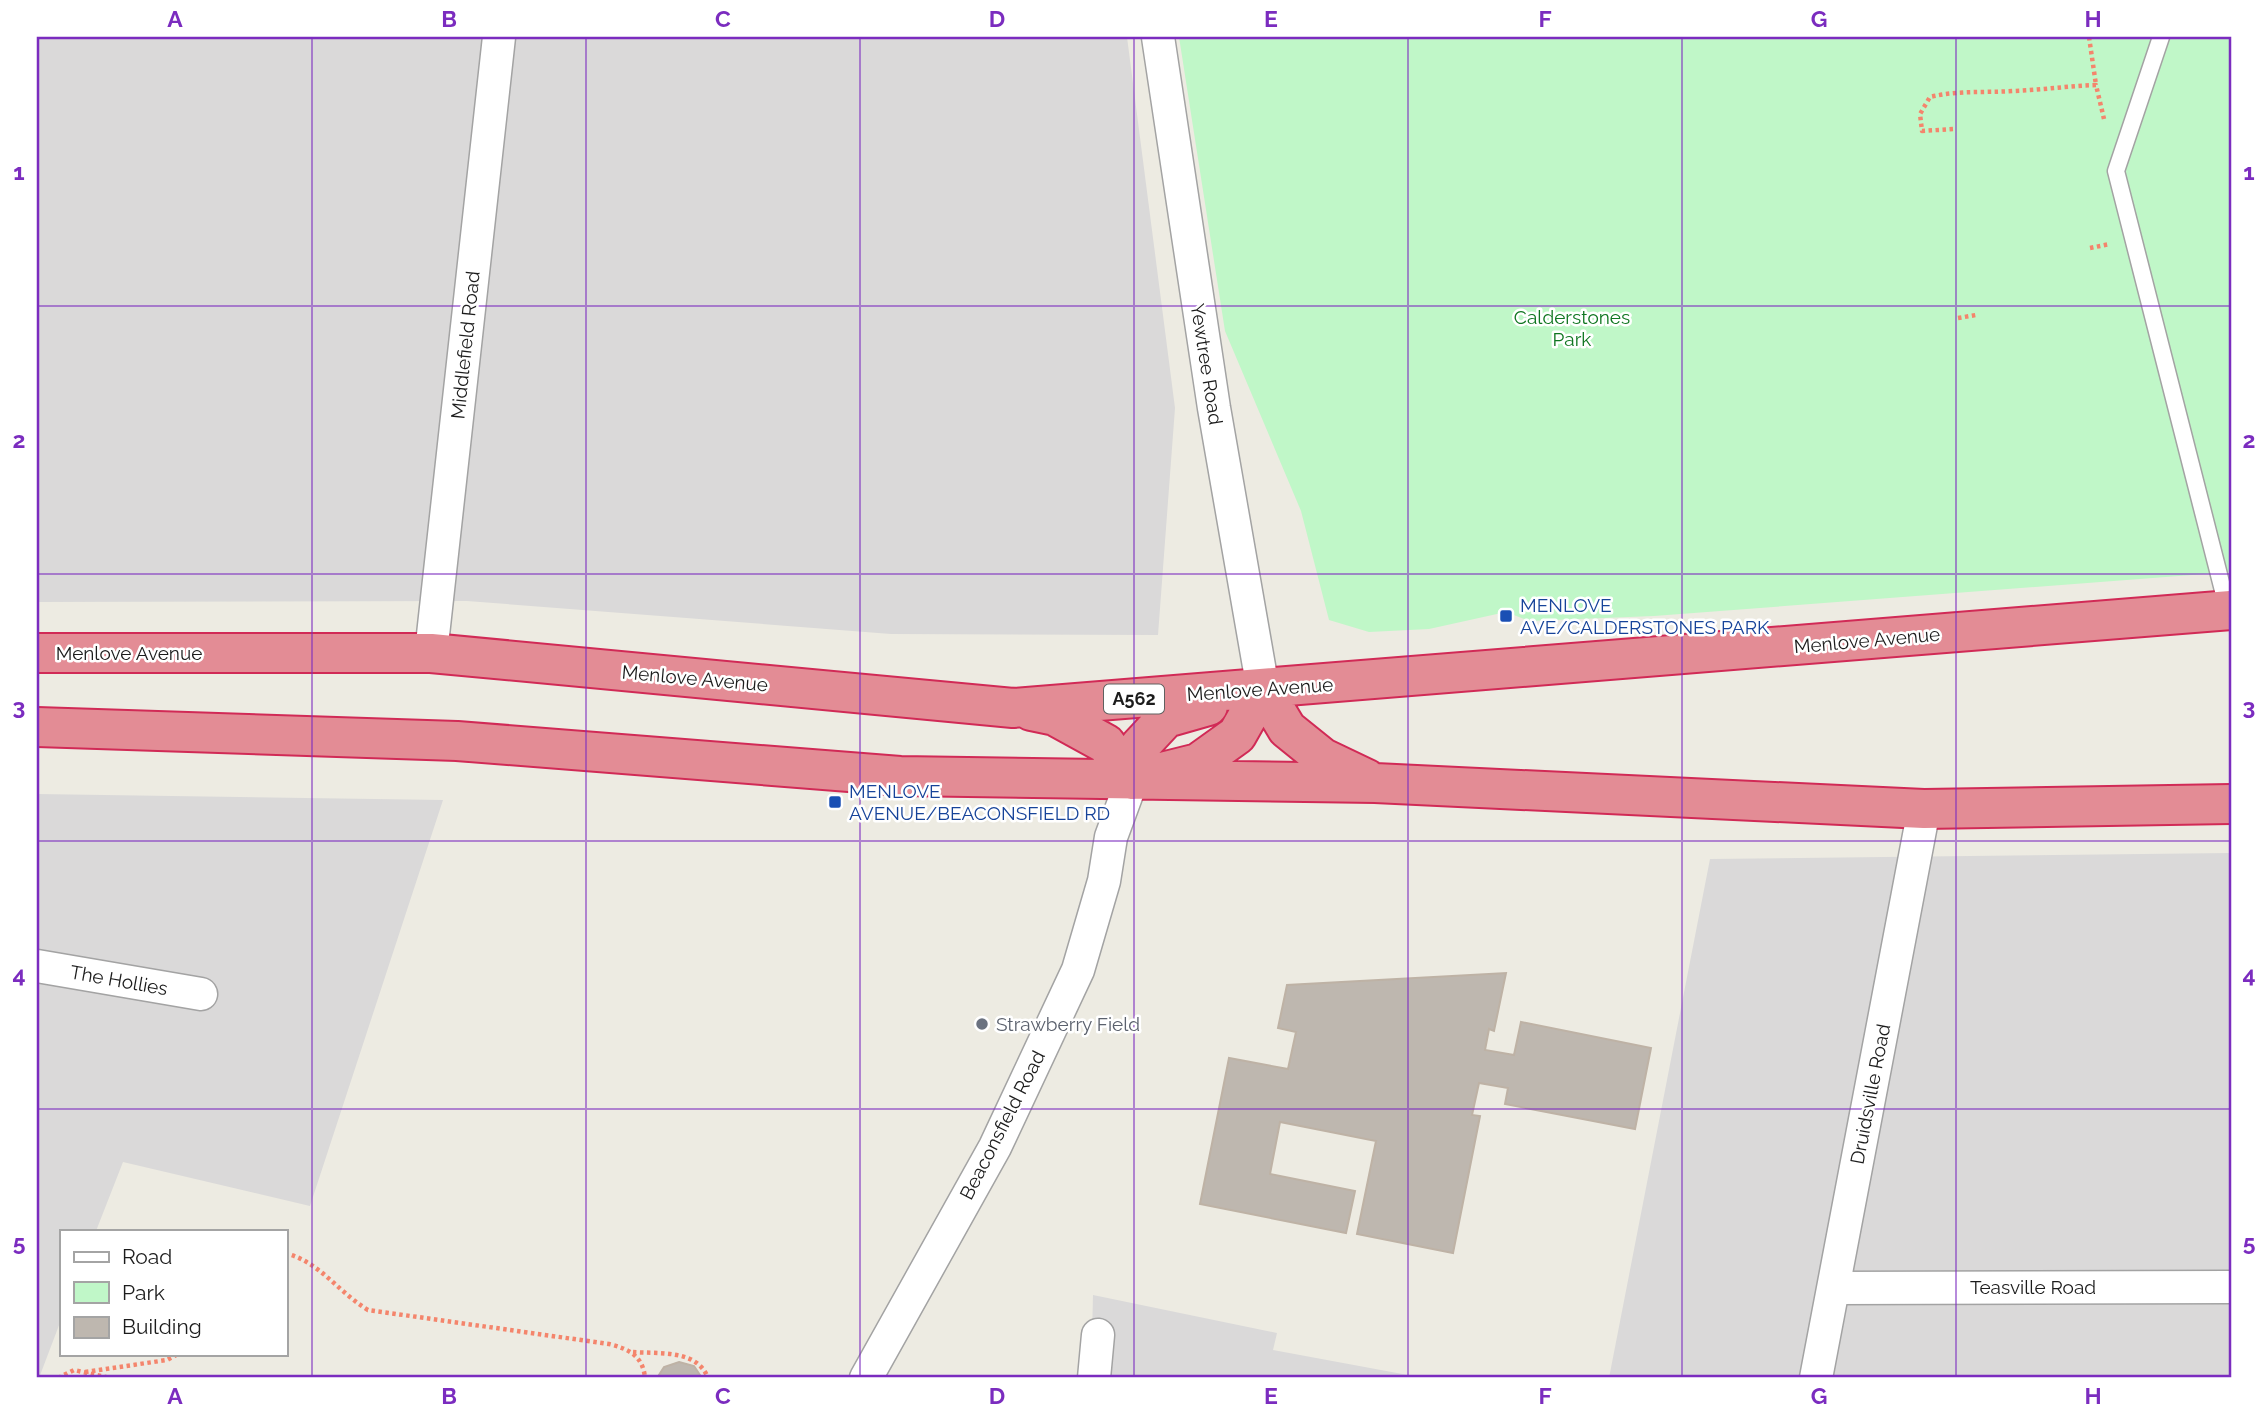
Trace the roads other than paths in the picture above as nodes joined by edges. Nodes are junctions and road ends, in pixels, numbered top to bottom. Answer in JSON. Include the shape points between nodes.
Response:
{"nodes":[{"id":1,"x":499,"y":37,"type":"edge"},
{"id":2,"x":1158,"y":37,"type":"edge"},
{"id":3,"x":2161,"y":37,"type":"edge"},
{"id":4,"x":2230,"y":610,"type":"edge"},
{"id":5,"x":37,"y":653,"type":"edge"},
{"id":6,"x":431,"y":653,"type":"junction"},
{"id":7,"x":1263,"y":689,"type":"junction"},
{"id":8,"x":1013,"y":708,"type":"junction"},
{"id":9,"x":37,"y":727,"type":"edge"},
{"id":10,"x":1132,"y":780,"type":"junction"},
{"id":11,"x":1375,"y":783,"type":"junction"},
{"id":12,"x":2231,"y":804,"type":"edge"},
{"id":13,"x":1924,"y":809,"type":"junction"},
{"id":14,"x":37,"y":966,"type":"edge"},
{"id":15,"x":201,"y":994,"type":"dead end"},
{"id":16,"x":2231,"y":1287,"type":"edge"},
{"id":17,"x":1834,"y":1288,"type":"junction"},
{"id":18,"x":1098,"y":1335,"type":"dead end"},
{"id":19,"x":866,"y":1378,"type":"edge"},
{"id":20,"x":1094,"y":1378,"type":"edge"},
{"id":21,"x":1816,"y":1378,"type":"edge"}],
"edges":[{"from":1,"to":6,"type":"street","name":"Middlefield Road"},
{"from":2,"to":7,"type":"street","name":"Yewtree Road","via":[[1214,408]]},
{"from":3,"to":4,"type":"lane","via":[[2116,171]]},
{"from":4,"to":7,"type":"highway","name":"Menlove Avenue","number":"A562"},
{"from":5,"to":6,"type":"highway","name":"Menlove Avenue","number":"A562"},
{"from":6,"to":8,"type":"highway","name":"Menlove Avenue","number":"A562"},
{"from":7,"to":8,"type":"highway","name":"Menlove Avenue","number":"A562"},
{"from":7,"to":10,"type":"highway","via":[[1237,735],[1198,763]]},
{"from":7,"to":10,"type":"highway","via":[[1166,718],[1139,747]]},
{"from":7,"to":11,"type":"highway","via":[[1287,729],[1323,758]]},
{"from":8,"to":10,"type":"highway","via":[[1055,716],[1106,744]]},
{"from":9,"to":10,"type":"highway","via":[[457,741],[900,776]]},
{"from":10,"to":11,"type":"highway"},
{"from":10,"to":19,"type":"street","name":"Beaconsfield Road","via":[[1111,837],[1104,881],[1078,970],[995,1147]]},
{"from":11,"to":13,"type":"highway"},
{"from":12,"to":13,"type":"highway"},
{"from":13,"to":17,"type":"street","name":"Druidsville Road"},
{"from":14,"to":15,"type":"street","name":"The Hollies"},
{"from":16,"to":17,"type":"street","name":"Teasville Road"},
{"from":17,"to":21,"type":"street","name":"Druidsville Road"},
{"from":18,"to":20,"type":"street"}]}
